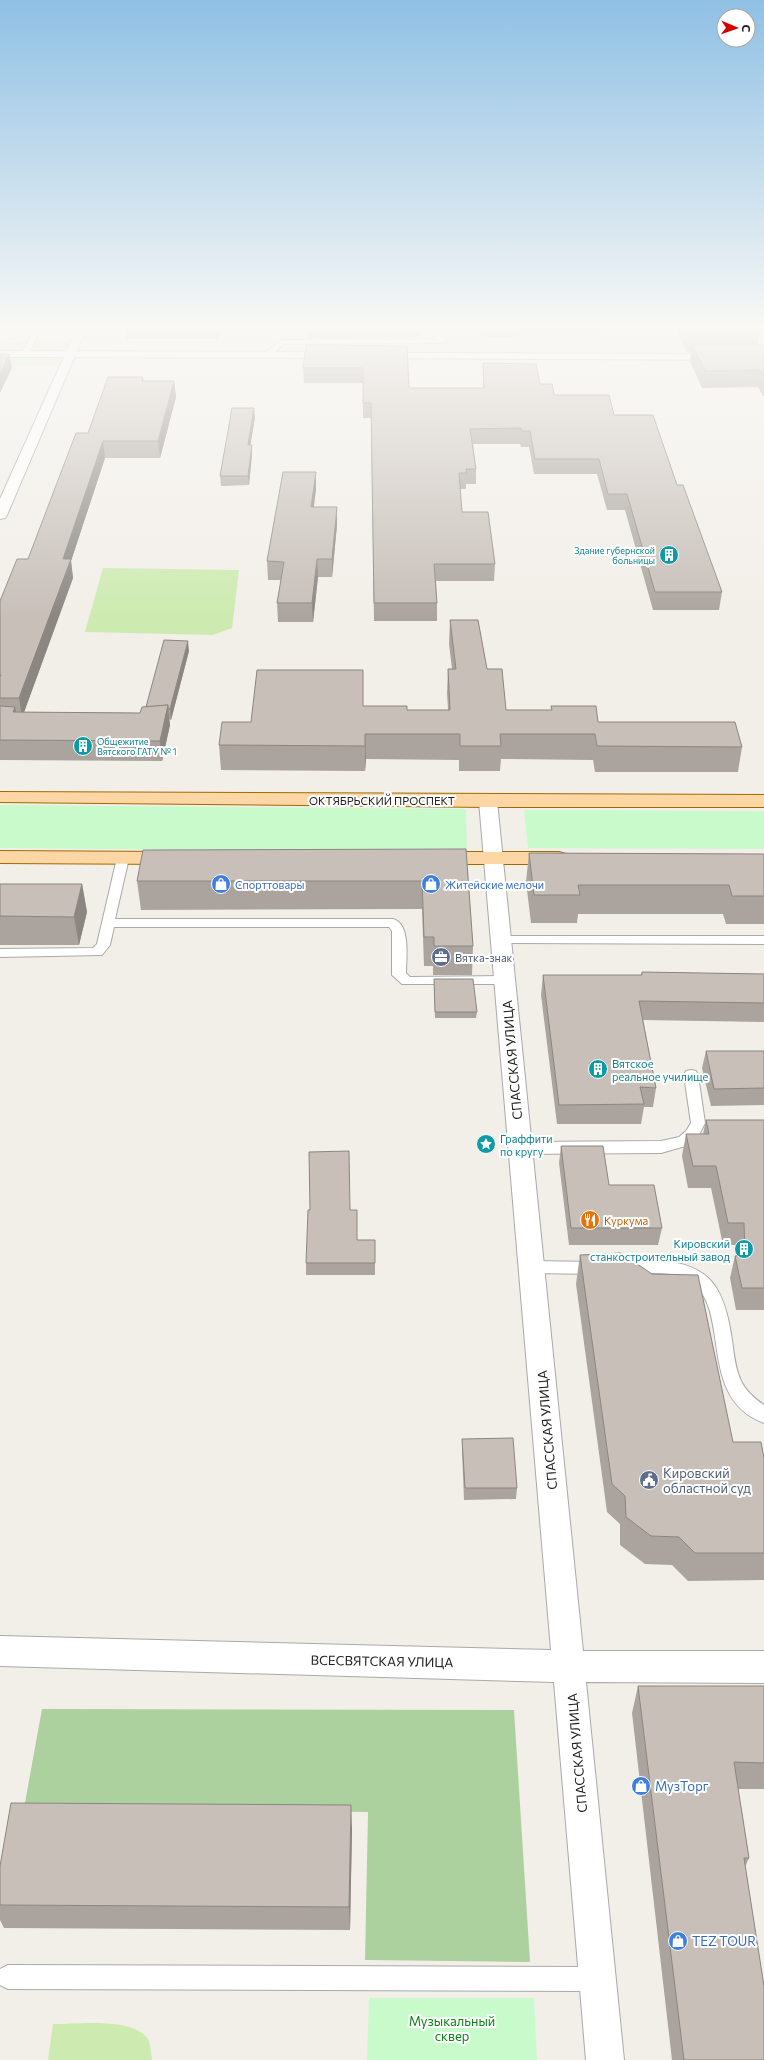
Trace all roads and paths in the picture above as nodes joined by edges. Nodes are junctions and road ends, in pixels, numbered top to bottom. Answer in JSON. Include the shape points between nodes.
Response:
{"nodes":[{"id":1,"x":40,"y":426,"type":"edge"},
{"id":2,"x":0,"y":515,"type":"edge"},
{"id":3,"x":0,"y":797,"type":"edge"},
{"id":4,"x":488,"y":801,"type":"junction"},
{"id":5,"x":764,"y":801,"type":"edge"},
{"id":6,"x":0,"y":857,"type":"edge"},
{"id":7,"x":123,"y":858,"type":"junction"},
{"id":8,"x":186,"y":858,"type":"edge"},
{"id":9,"x":422,"y":858,"type":"edge"},
{"id":10,"x":493,"y":858,"type":"junction"},
{"id":11,"x":573,"y":858,"type":"edge"},
{"id":12,"x":108,"y":923,"type":"junction"},
{"id":13,"x":501,"y":940,"type":"junction"},
{"id":14,"x":764,"y":940,"type":"edge"},
{"id":15,"x":0,"y":953,"type":"edge"},
{"id":16,"x":505,"y":980,"type":"junction"},
{"id":17,"x":691,"y":1075,"type":"dead end"},
{"id":18,"x":520,"y":1148,"type":"junction"},
{"id":19,"x":532,"y":1267,"type":"junction"},
{"id":20,"x":764,"y":1415,"type":"edge"},
{"id":21,"x":0,"y":1651,"type":"edge"},
{"id":22,"x":569,"y":1666,"type":"junction"},
{"id":23,"x":764,"y":1667,"type":"edge"},
{"id":24,"x":8,"y":1977,"type":"dead end"},
{"id":25,"x":597,"y":1979,"type":"junction"},
{"id":26,"x":605,"y":2060,"type":"edge"}],
"edges":[{"from":1,"to":2,"type":"street"},
{"from":3,"to":4,"type":"main road","name":"ОКТЯБРЬСКИЙ ПРОСПЕКТ"},
{"from":4,"to":5,"type":"main road","name":"ОКТЯБРЬСКИЙ ПРОСПЕКТ"},
{"from":4,"to":10,"type":"street","name":"СПАССКАЯ УЛИЦА"},
{"from":6,"to":7,"type":"main road"},
{"from":7,"to":8,"type":"main road"},
{"from":7,"to":12,"type":"lane"},
{"from":9,"to":10,"type":"main road"},
{"from":10,"to":11,"type":"main road"},
{"from":10,"to":13,"type":"street","name":"СПАССКАЯ УЛИЦА"},
{"from":12,"to":15,"type":"lane","via":[[103,945],[97,952]]},
{"from":12,"to":16,"type":"lane","via":[[393,923],[399,931],[399,975],[407,981]]},
{"from":13,"to":14,"type":"lane"},
{"from":13,"to":16,"type":"street","name":"СПАССКАЯ УЛИЦА"},
{"from":16,"to":18,"type":"street","name":"СПАССКАЯ УЛИЦА"},
{"from":17,"to":18,"type":"lane","via":[[698,1123],[692,1134],[684,1141],[661,1147]]},
{"from":18,"to":19,"type":"street","name":"СПАССКАЯ УЛИЦА"},
{"from":19,"to":20,"type":"lane","via":[[674,1269],[699,1277],[707,1284],[715,1298],[734,1384],[743,1397]]},
{"from":19,"to":22,"type":"street","name":"СПАССКАЯ УЛИЦА"},
{"from":21,"to":22,"type":"street","name":"ВСЕСВЯТСКАЯ УЛИЦА"},
{"from":22,"to":23,"type":"street","name":"ВСЕСВЯТСКАЯ УЛИЦА"},
{"from":22,"to":25,"type":"street","name":"СПАССКАЯ УЛИЦА"},
{"from":24,"to":25,"type":"lane"},
{"from":25,"to":26,"type":"street","name":"СПАССКАЯ УЛИЦА"}]}
